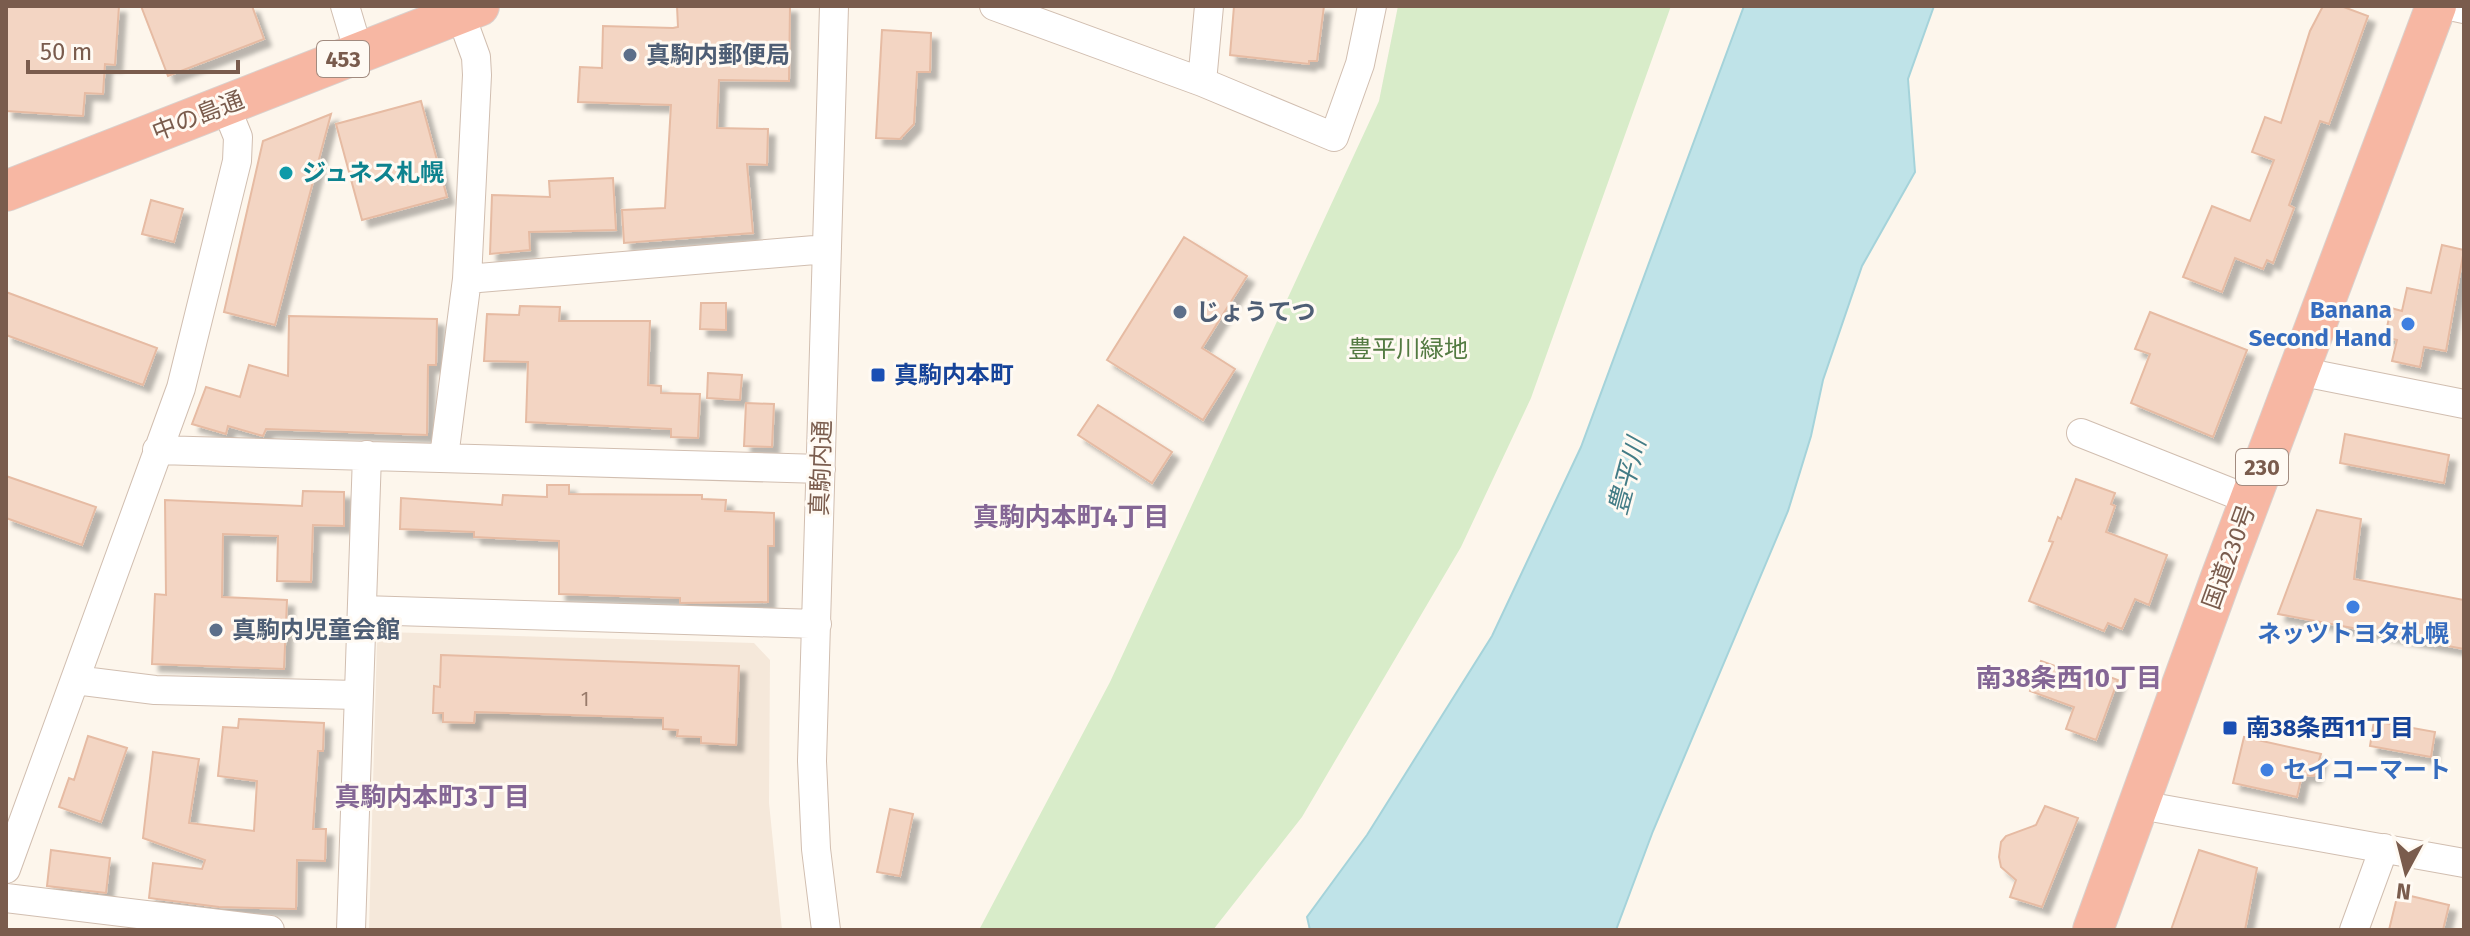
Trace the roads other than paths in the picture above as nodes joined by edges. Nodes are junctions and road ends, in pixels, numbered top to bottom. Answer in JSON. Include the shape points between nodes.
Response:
{"nodes":[{"id":1,"x":345,"y":6,"type":"edge"},
{"id":2,"x":834,"y":6,"type":"edge"},
{"id":3,"x":994,"y":6,"type":"edge"},
{"id":4,"x":1209,"y":6,"type":"edge"},
{"id":5,"x":1372,"y":6,"type":"edge"},
{"id":6,"x":2436,"y":6,"type":"edge"},
{"id":7,"x":2450,"y":6,"type":"edge"},
{"id":8,"x":2464,"y":9,"type":"edge"},
{"id":9,"x":469,"y":10,"type":"edge"},
{"id":10,"x":1028,"y":14,"type":"edge"},
{"id":11,"x":359,"y":53,"type":"junction"},
{"id":12,"x":1202,"y":82,"type":"junction"},
{"id":13,"x":225,"y":105,"type":"junction"},
{"id":14,"x":6,"y":191,"type":"edge"},
{"id":15,"x":827,"y":249,"type":"junction"},
{"id":16,"x":467,"y":279,"type":"junction"},
{"id":17,"x":2298,"y":371,"type":"junction"},
{"id":18,"x":2464,"y":404,"type":"edge"},
{"id":19,"x":2081,"y":433,"type":"dead end"},
{"id":20,"x":157,"y":450,"type":"junction"},
{"id":21,"x":367,"y":455,"type":"junction"},
{"id":22,"x":444,"y":457,"type":"junction"},
{"id":23,"x":821,"y":469,"type":"junction"},
{"id":24,"x":2250,"y":500,"type":"junction"},
{"id":25,"x":362,"y":610,"type":"junction"},
{"id":26,"x":817,"y":624,"type":"junction"},
{"id":27,"x":75,"y":680,"type":"junction"},
{"id":28,"x":357,"y":695,"type":"junction"},
{"id":29,"x":2140,"y":805,"type":"junction"},
{"id":30,"x":2384,"y":848,"type":"junction"},
{"id":31,"x":2464,"y":863,"type":"edge"},
{"id":32,"x":6,"y":869,"type":"edge"},
{"id":33,"x":6,"y":898,"type":"edge"},
{"id":34,"x":270,"y":930,"type":"edge"},
{"id":35,"x":351,"y":930,"type":"edge"},
{"id":36,"x":826,"y":930,"type":"edge"},
{"id":37,"x":2093,"y":930,"type":"edge"},
{"id":38,"x":2354,"y":930,"type":"edge"}],
"edges":[{"from":1,"to":11,"type":"street"},
{"from":2,"to":15,"type":"street","name":"真駒内通"},
{"from":3,"to":10,"type":"street"},
{"from":4,"to":12,"type":"street"},
{"from":5,"to":12,"type":"street","via":[[1360,64],[1334,137]]},
{"from":6,"to":17,"type":"highway","name":"国道230号","number":"230"},
{"from":7,"to":8,"type":"street"},
{"from":9,"to":11,"type":"highway","name":"中の島通","number":"453"},
{"from":9,"to":16,"type":"street","via":[[476,57]]},
{"from":10,"to":12,"type":"street"},
{"from":11,"to":13,"type":"highway","name":"中の島通","number":"453"},
{"from":13,"to":14,"type":"highway","name":"中の島通","number":"453"},
{"from":13,"to":20,"type":"street","via":[[238,137],[237,161],[181,388]]},
{"from":15,"to":16,"type":"street"},
{"from":15,"to":23,"type":"street","name":"真駒内通"},
{"from":16,"to":22,"type":"street"},
{"from":17,"to":18,"type":"street"},
{"from":17,"to":24,"type":"highway","name":"国道230号","number":"230"},
{"from":19,"to":24,"type":"street"},
{"from":20,"to":21,"type":"street"},
{"from":20,"to":27,"type":"street"},
{"from":21,"to":22,"type":"street"},
{"from":21,"to":25,"type":"street"},
{"from":22,"to":23,"type":"street"},
{"from":23,"to":26,"type":"street","name":"真駒内通"},
{"from":24,"to":29,"type":"highway","name":"国道230号","number":"230"},
{"from":25,"to":26,"type":"street"},
{"from":25,"to":28,"type":"street"},
{"from":26,"to":36,"type":"street","name":"真駒内通","via":[[812,761]]},
{"from":27,"to":28,"type":"street","via":[[155,690]]},
{"from":27,"to":32,"type":"street"},
{"from":28,"to":35,"type":"street"},
{"from":29,"to":30,"type":"street"},
{"from":29,"to":37,"type":"highway","name":"国道230号","number":"230"},
{"from":30,"to":31,"type":"street"},
{"from":30,"to":38,"type":"street"},
{"from":33,"to":34,"type":"street"}]}
